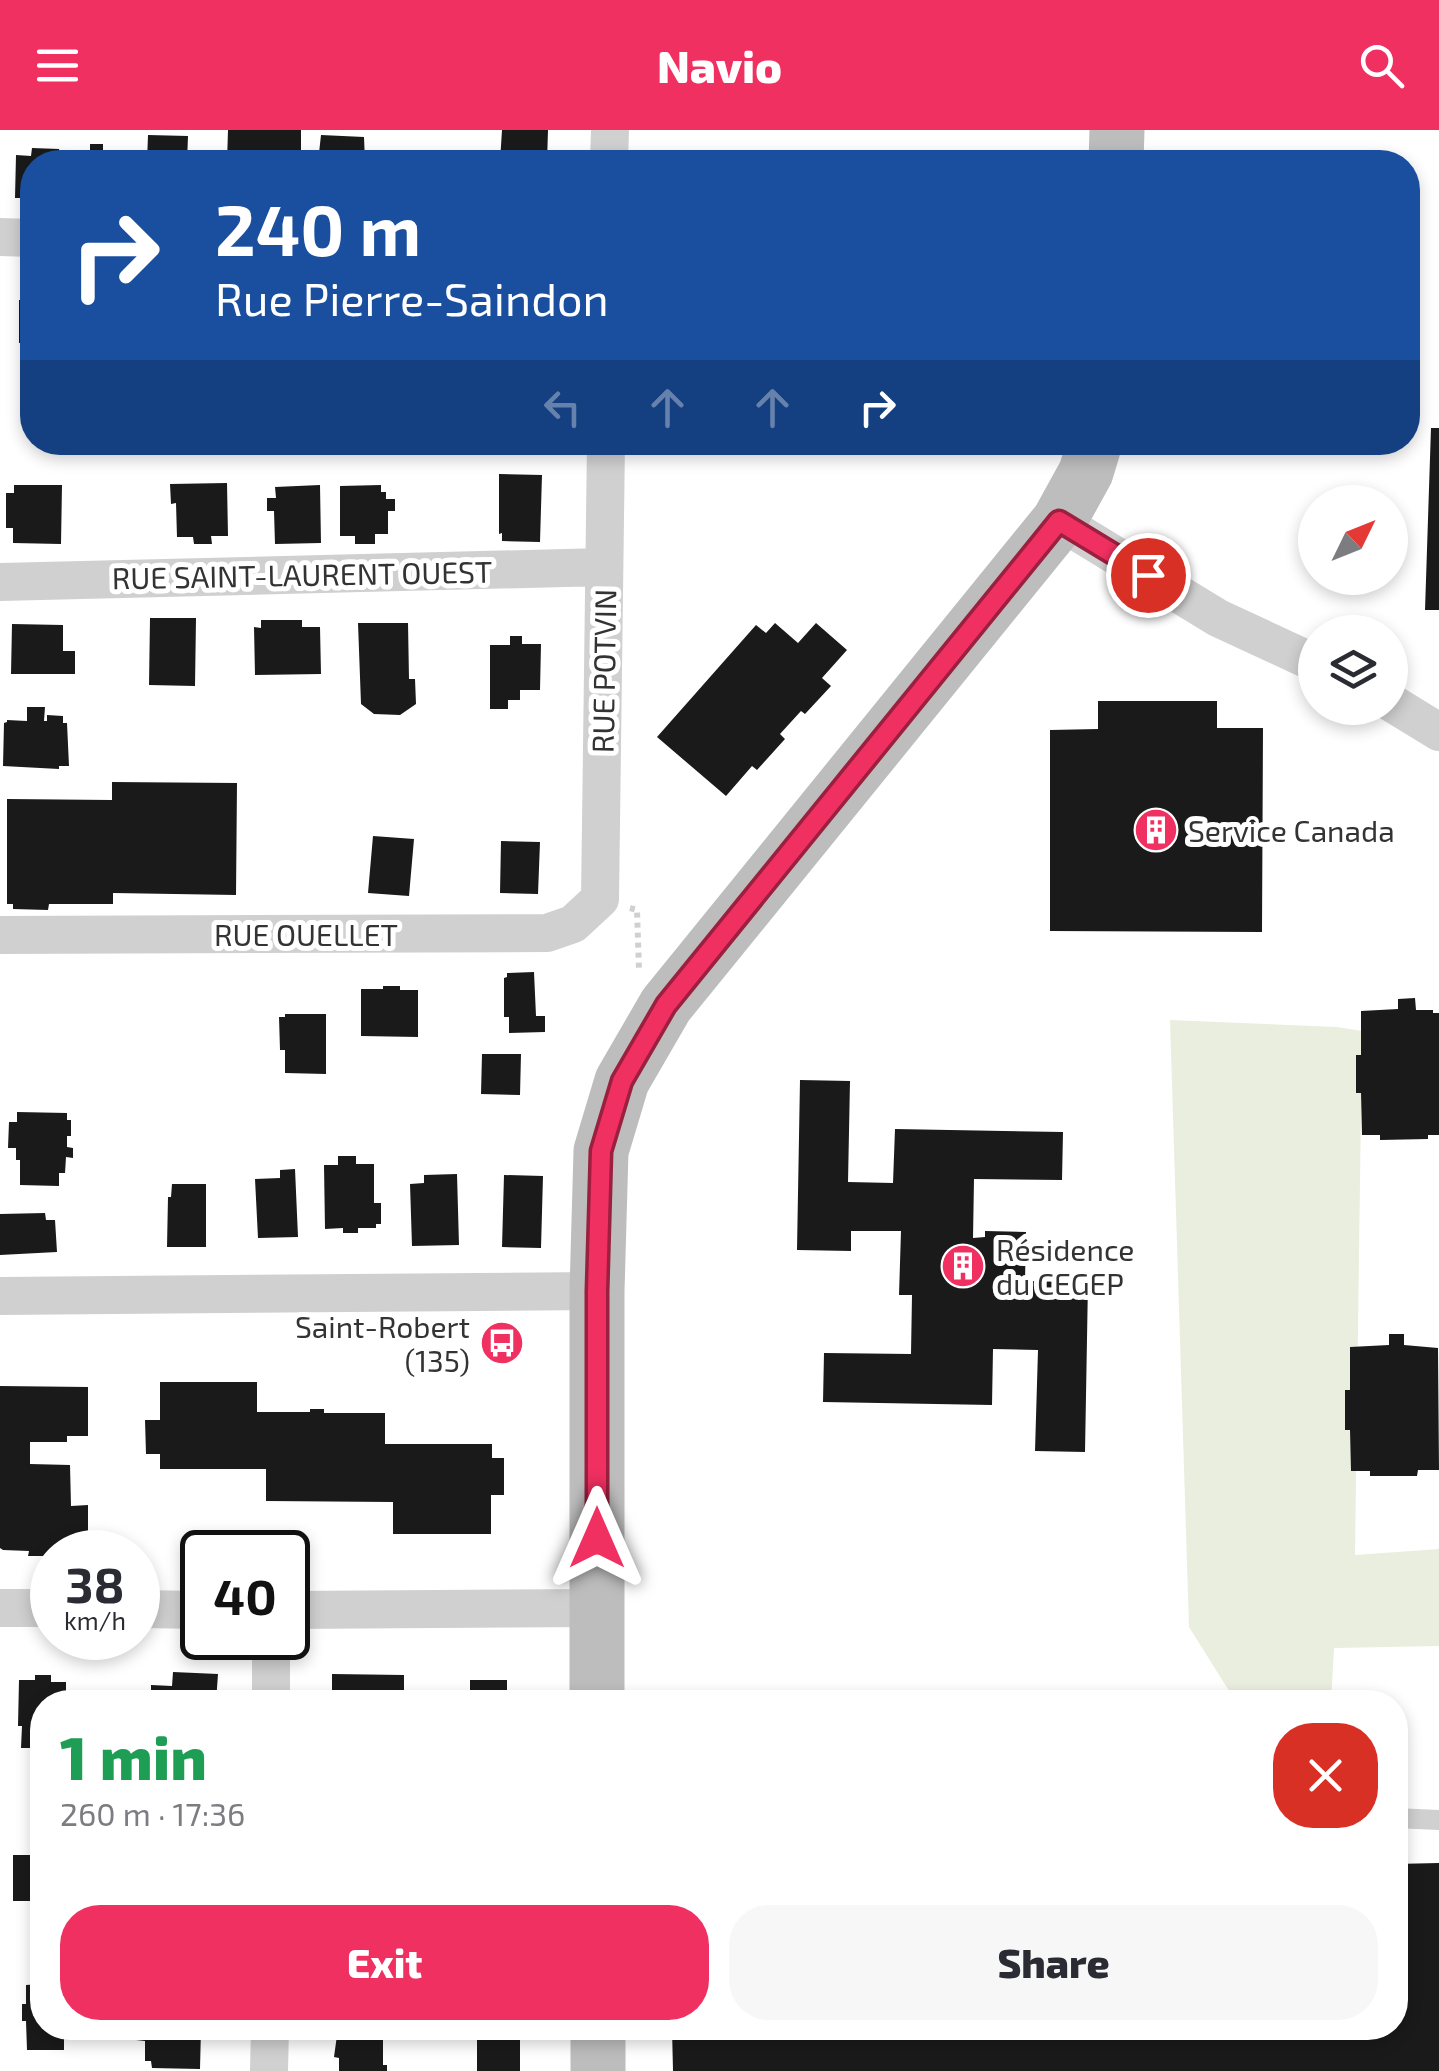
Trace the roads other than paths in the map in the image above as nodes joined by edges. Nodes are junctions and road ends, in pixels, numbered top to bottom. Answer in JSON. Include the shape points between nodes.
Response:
{"nodes":[{"id":1,"x":606,"y":455,"type":"edge"},
{"id":2,"x":1092,"y":455,"type":"edge"},
{"id":3,"x":1059,"y":521,"type":"junction"},
{"id":4,"x":604,"y":567,"type":"junction"},
{"id":5,"x":0,"y":582,"type":"edge"},
{"id":6,"x":1298,"y":655,"type":"edge"},
{"id":7,"x":1408,"y":713,"type":"edge"},
{"id":8,"x":1439,"y":732,"type":"edge"},
{"id":9,"x":600,"y":899,"type":"joint"},
{"id":10,"x":0,"y":935,"type":"edge"},
{"id":11,"x":597,"y":1291,"type":"junction"},
{"id":12,"x":0,"y":1296,"type":"edge"},
{"id":13,"x":0,"y":1608,"type":"edge"},
{"id":14,"x":30,"y":1608,"type":"edge"},
{"id":15,"x":598,"y":1608,"type":"junction"},
{"id":16,"x":310,"y":1610,"type":"edge"},
{"id":17,"x":271,"y":1660,"type":"edge"},
{"id":18,"x":271,"y":1690,"type":"edge"},
{"id":19,"x":598,"y":1690,"type":"edge"},
{"id":20,"x":1408,"y":1819,"type":"edge"},
{"id":21,"x":1439,"y":1820,"type":"edge"},
{"id":22,"x":270,"y":2040,"type":"edge"},
{"id":23,"x":598,"y":2040,"type":"edge"},
{"id":24,"x":270,"y":2071,"type":"edge"},
{"id":25,"x":598,"y":2071,"type":"edge"}],
"edges":[{"from":1,"to":4,"type":"street","name":"RUE POTVIN"},
{"from":2,"to":3,"type":"street"},
{"from":3,"to":6,"type":"street","via":[[1218,618]]},
{"from":3,"to":11,"type":"street","via":[[666,1005],[622,1081],[601,1151]]},
{"from":4,"to":5,"type":"street","name":"RUE SAINT-LAURENT OUEST"},
{"from":4,"to":9,"type":"street","name":"RUE POTVIN"},
{"from":7,"to":8,"type":"street"},
{"from":9,"to":10,"type":"street","name":"RUE OUELLET","via":[[573,924],[547,933]]},
{"from":11,"to":12,"type":"street"},
{"from":11,"to":15,"type":"street"},
{"from":13,"to":14,"type":"street"},
{"from":15,"to":16,"type":"street"},
{"from":15,"to":19,"type":"street"},
{"from":17,"to":18,"type":"street"},
{"from":20,"to":21,"type":"lane"},
{"from":22,"to":24,"type":"street"},
{"from":23,"to":25,"type":"street"}]}
